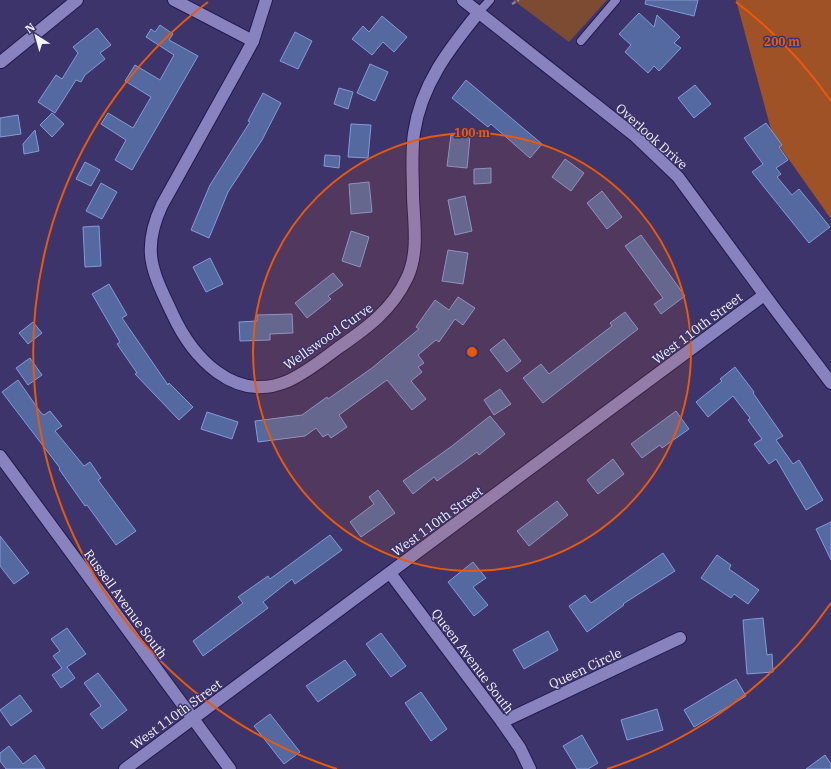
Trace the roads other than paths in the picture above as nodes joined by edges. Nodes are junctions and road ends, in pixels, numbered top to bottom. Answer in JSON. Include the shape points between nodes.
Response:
{"nodes":[{"id":1,"x":77,"y":0,"type":"edge"},
{"id":2,"x":174,"y":0,"type":"edge"},
{"id":3,"x":266,"y":0,"type":"edge"},
{"id":4,"x":463,"y":0,"type":"edge"},
{"id":5,"x":490,"y":0,"type":"edge"},
{"id":6,"x":616,"y":0,"type":"edge"},
{"id":7,"x":479,"y":12,"type":"junction"},
{"id":8,"x":253,"y":41,"type":"junction"},
{"id":9,"x":581,"y":41,"type":"dead end"},
{"id":10,"x":1,"y":62,"type":"dead end"},
{"id":11,"x":764,"y":295,"type":"junction"},
{"id":12,"x":831,"y":383,"type":"edge"},
{"id":13,"x":0,"y":456,"type":"edge"},
{"id":14,"x":390,"y":574,"type":"junction"},
{"id":15,"x":680,"y":638,"type":"dead end"},
{"id":16,"x":193,"y":719,"type":"junction"},
{"id":17,"x":502,"y":722,"type":"junction"},
{"id":18,"x":125,"y":769,"type":"edge"},
{"id":19,"x":230,"y":769,"type":"edge"},
{"id":20,"x":530,"y":769,"type":"edge"}],
"edges":[{"from":1,"to":10,"type":"street"},
{"from":2,"to":8,"type":"street"},
{"from":3,"to":8,"type":"street","name":"Wellswood Curve"},
{"from":4,"to":7,"type":"street","name":"Overlook Drive"},
{"from":5,"to":7,"type":"lane"},
{"from":6,"to":9,"type":"lane"},
{"from":7,"to":8,"type":"street","name":"Wellswood Curve","via":[[453,44],[435,72],[421,102],[414,134],[415,255],[399,294],[386,312],[370,326],[304,372],[287,382],[267,386],[246,385],[227,379],[210,368],[196,353],[174,317],[150,260],[154,223],[159,211]]},
{"from":7,"to":11,"type":"street","name":"Overlook Drive","via":[[634,135],[678,177]]},
{"from":11,"to":12,"type":"street","name":"Overlook Drive"},
{"from":11,"to":14,"type":"street","name":"West 110th Street"},
{"from":13,"to":16,"type":"street","name":"Russell Avenue South"},
{"from":14,"to":16,"type":"street","name":"West 110th Street"},
{"from":14,"to":17,"type":"street","name":"Queen Avenue South"},
{"from":15,"to":17,"type":"street","name":"Queen Circle"},
{"from":16,"to":18,"type":"street","name":"West 110th Street"},
{"from":16,"to":19,"type":"street","name":"Russell Avenue South"},
{"from":17,"to":20,"type":"street","name":"Queen Avenue South","via":[[520,748]]}]}
